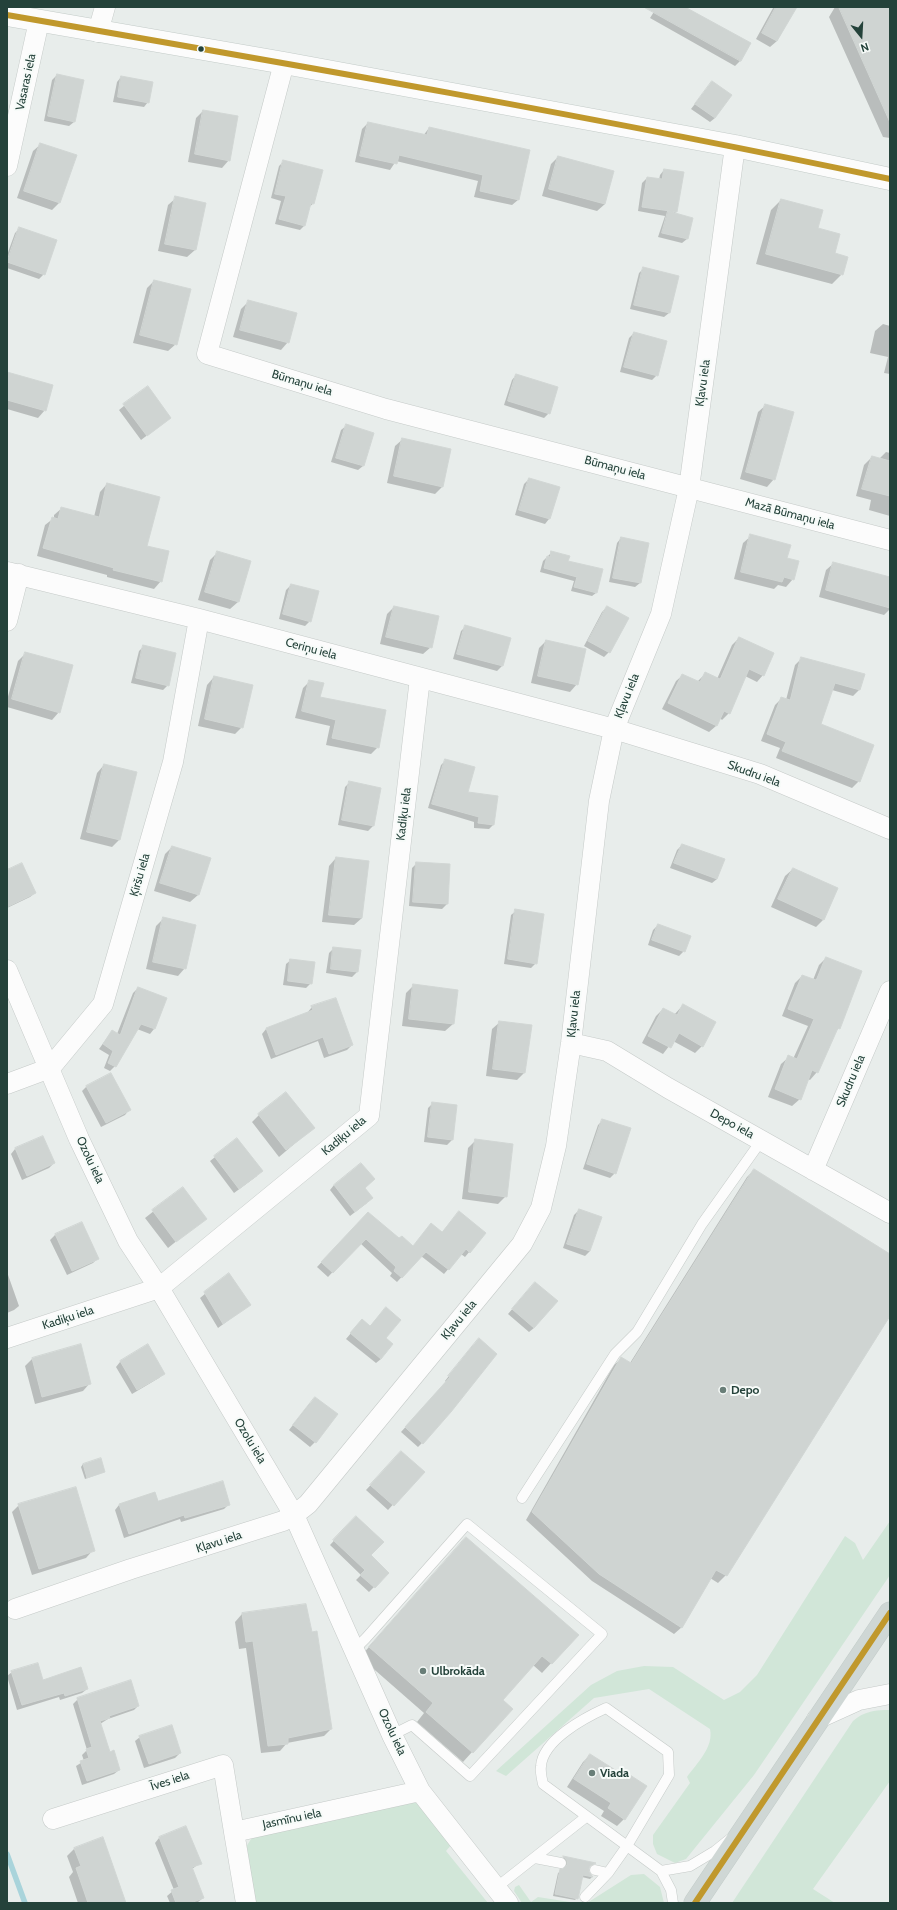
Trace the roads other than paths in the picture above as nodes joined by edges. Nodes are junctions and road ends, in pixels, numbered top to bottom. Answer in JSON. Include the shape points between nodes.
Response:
{"nodes":[{"id":1,"x":105,"y":7,"type":"edge"},
{"id":2,"x":7,"y":15,"type":"edge"},
{"id":3,"x":39,"y":21,"type":"junction"},
{"id":4,"x":98,"y":32,"type":"junction"},
{"id":5,"x":284,"y":63,"type":"junction"},
{"id":6,"x":735,"y":146,"type":"junction"},
{"id":7,"x":7,"y":166,"type":"edge"},
{"id":8,"x":890,"y":179,"type":"edge"},
{"id":9,"x":689,"y":488,"type":"junction"},
{"id":10,"x":890,"y":540,"type":"edge"},
{"id":11,"x":13,"y":573,"type":"edge"},
{"id":12,"x":199,"y":620,"type":"junction"},
{"id":13,"x":7,"y":621,"type":"edge"},
{"id":14,"x":420,"y":678,"type":"junction"},
{"id":15,"x":614,"y":729,"type":"junction"},
{"id":16,"x":890,"y":829,"type":"edge"},
{"id":17,"x":7,"y":970,"type":"edge"},
{"id":18,"x":890,"y":992,"type":"edge"},
{"id":19,"x":571,"y":1043,"type":"junction"},
{"id":20,"x":50,"y":1068,"type":"junction"},
{"id":21,"x":7,"y":1084,"type":"edge"},
{"id":22,"x":761,"y":1140,"type":"junction"},
{"id":23,"x":813,"y":1170,"type":"junction"},
{"id":24,"x":890,"y":1213,"type":"edge"},
{"id":25,"x":159,"y":1288,"type":"junction"},
{"id":26,"x":7,"y":1338,"type":"edge"},
{"id":27,"x":522,"y":1498,"type":"dead end"},
{"id":28,"x":294,"y":1515,"type":"junction"},
{"id":29,"x":15,"y":1609,"type":"dead end"},
{"id":30,"x":890,"y":1613,"type":"edge"},
{"id":31,"x":355,"y":1649,"type":"junction"},
{"id":32,"x":890,"y":1694,"type":"edge"},
{"id":33,"x":817,"y":1719,"type":"junction"},
{"id":34,"x":392,"y":1735,"type":"junction"},
{"id":35,"x":420,"y":1791,"type":"junction"},
{"id":36,"x":586,"y":1817,"type":"junction"},
{"id":37,"x":53,"y":1819,"type":"dead end"},
{"id":38,"x":747,"y":1824,"type":"junction"},
{"id":39,"x":234,"y":1832,"type":"junction"},
{"id":40,"x":627,"y":1846,"type":"junction"},
{"id":41,"x":535,"y":1858,"type":"junction"},
{"id":42,"x":562,"y":1863,"type":"dead end"},
{"id":43,"x":595,"y":1870,"type":"dead end"},
{"id":44,"x":661,"y":1871,"type":"junction"},
{"id":45,"x":608,"y":1873,"type":"junction"},
{"id":46,"x":502,"y":1895,"type":"edge"},
{"id":47,"x":585,"y":1897,"type":"dead end"},
{"id":48,"x":246,"y":1903,"type":"edge"},
{"id":49,"x":672,"y":1903,"type":"edge"},
{"id":50,"x":695,"y":1903,"type":"edge"}],
"edges":[{"from":1,"to":4,"type":"street"},
{"from":2,"to":3,"type":"street"},
{"from":3,"to":4,"type":"street"},
{"from":3,"to":7,"type":"street","name":"Vasaras iela"},
{"from":4,"to":5,"type":"street"},
{"from":5,"to":6,"type":"street"},
{"from":5,"to":9,"type":"street","name":"Būmaņu iela","via":[[207,354],[386,409]]},
{"from":6,"to":8,"type":"street"},
{"from":6,"to":9,"type":"street","name":"Kļavu iela"},
{"from":9,"to":10,"type":"street","name":"Mazā Būmaņu iela"},
{"from":9,"to":15,"type":"street","name":"Kļavu iela","via":[[661,614]]},
{"from":11,"to":12,"type":"street","name":"Ceriņu iela"},
{"from":11,"to":13,"type":"street"},
{"from":12,"to":14,"type":"street","name":"Ceriņu iela"},
{"from":12,"to":20,"type":"street","name":"Ķiršu iela","via":[[173,762],[103,1004]]},
{"from":14,"to":15,"type":"street","name":"Ceriņu iela"},
{"from":14,"to":25,"type":"street","name":"Kadiķu iela","via":[[369,1116]]},
{"from":15,"to":16,"type":"street","name":"Skudru iela","via":[[760,774]]},
{"from":15,"to":19,"type":"street","name":"Kļavu iela","via":[[599,801]]},
{"from":17,"to":20,"type":"street","name":"Ozolu iela"},
{"from":18,"to":23,"type":"street","name":"Skudru iela"},
{"from":19,"to":22,"type":"street","name":"Depo iela","via":[[607,1051]]},
{"from":19,"to":28,"type":"street","name":"Kļavu iela","via":[[556,1146],[540,1208],[522,1244],[308,1504]]},
{"from":20,"to":21,"type":"street","name":"Ķiršu iela"},
{"from":20,"to":25,"type":"street","name":"Ozolu iela","via":[[79,1139],[128,1241]]},
{"from":22,"to":23,"type":"street","name":"Depo iela"},
{"from":22,"to":27,"type":"lane","via":[[702,1224],[637,1332],[615,1354]]},
{"from":23,"to":24,"type":"street","name":"Depo iela"},
{"from":25,"to":26,"type":"street","name":"Kadiķu iela"},
{"from":25,"to":28,"type":"street","name":"Ozolu iela"},
{"from":28,"to":29,"type":"street","name":"Kļavu iela","via":[[262,1528]]},
{"from":28,"to":31,"type":"street","name":"Ozolu iela"},
{"from":30,"to":33,"type":"main road"},
{"from":31,"to":34,"type":"street","name":"Ozolu iela"},
{"from":31,"to":34,"type":"lane","via":[[467,1524],[602,1634],[470,1776],[412,1725]]},
{"from":32,"to":33,"type":"street","via":[[859,1700]]},
{"from":33,"to":38,"type":"main road"},
{"from":34,"to":35,"type":"street","name":"Ozolu iela"},
{"from":35,"to":39,"type":"street","name":"Jasmīnu iela"},
{"from":35,"to":46,"type":"street","name":"Ozolu iela"},
{"from":36,"to":40,"type":"lane"},
{"from":36,"to":40,"type":"lane","via":[[543,1784],[541,1766],[547,1747],[584,1718],[606,1708],[668,1752],[670,1775]]},
{"from":36,"to":41,"type":"lane"},
{"from":37,"to":39,"type":"street","name":"Īves iela","via":[[223,1765]]},
{"from":38,"to":44,"type":"lane","via":[[715,1851],[690,1866]]},
{"from":38,"to":50,"type":"main road"},
{"from":39,"to":48,"type":"street"},
{"from":40,"to":44,"type":"lane"},
{"from":40,"to":45,"type":"lane"},
{"from":41,"to":42,"type":"lane"},
{"from":41,"to":46,"type":"lane"},
{"from":43,"to":45,"type":"lane"},
{"from":44,"to":49,"type":"lane","via":[[671,1890]]},
{"from":45,"to":47,"type":"lane"}]}
